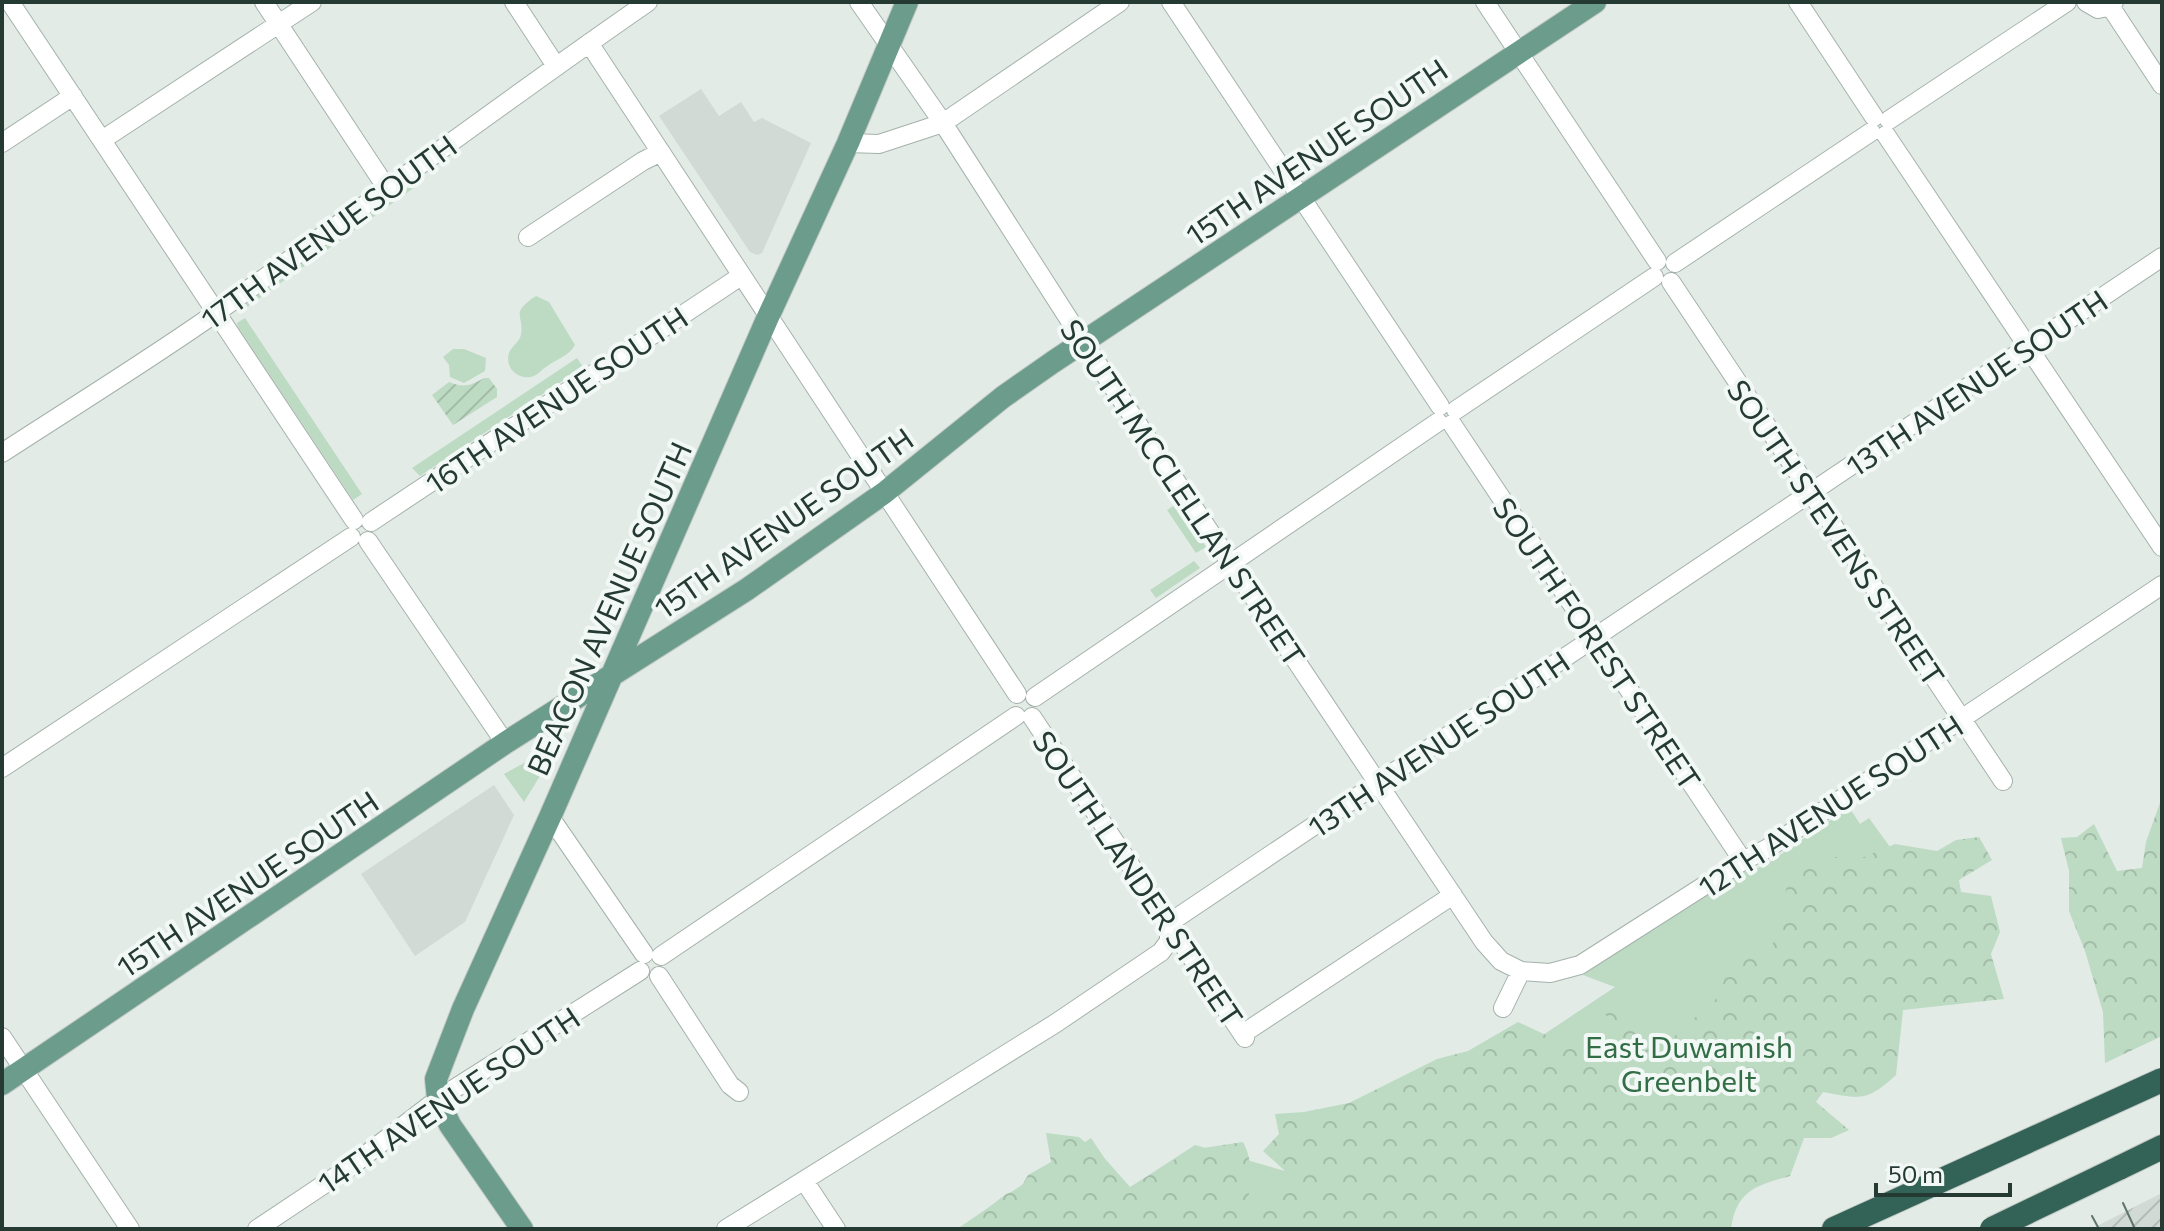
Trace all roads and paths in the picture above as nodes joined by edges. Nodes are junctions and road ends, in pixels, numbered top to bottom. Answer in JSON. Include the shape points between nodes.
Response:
{"nodes":[{"id":1,"x":10,"y":2,"type":"edge"},
{"id":2,"x":264,"y":2,"type":"edge"},
{"id":3,"x":312,"y":2,"type":"edge"},
{"id":4,"x":514,"y":2,"type":"edge"},
{"id":5,"x":648,"y":2,"type":"edge"},
{"id":6,"x":859,"y":2,"type":"edge"},
{"id":7,"x":907,"y":2,"type":"edge"},
{"id":8,"x":1120,"y":2,"type":"edge"},
{"id":9,"x":1171,"y":2,"type":"edge"},
{"id":10,"x":1485,"y":2,"type":"edge"},
{"id":11,"x":1595,"y":2,"type":"edge"},
{"id":12,"x":1798,"y":2,"type":"edge"},
{"id":13,"x":2067,"y":2,"type":"edge"},
{"id":14,"x":2086,"y":2,"type":"edge"},
{"id":15,"x":2112,"y":4,"type":"edge"},
{"id":16,"x":279,"y":24,"type":"junction"},
{"id":17,"x":589,"y":43,"type":"junction"},
{"id":18,"x":889,"y":43,"type":"junction"},
{"id":19,"x":1519,"y":52,"type":"junction"},
{"id":20,"x":556,"y":66,"type":"junction"},
{"id":21,"x":2162,"y":85,"type":"edge"},
{"id":22,"x":73,"y":96,"type":"junction"},
{"id":23,"x":943,"y":123,"type":"junction"},
{"id":24,"x":1880,"y":126,"type":"junction"},
{"id":25,"x":102,"y":140,"type":"junction"},
{"id":26,"x":2,"y":143,"type":"edge"},
{"id":27,"x":848,"y":143,"type":"junction"},
{"id":28,"x":661,"y":152,"type":"junction"},
{"id":29,"x":388,"y":190,"type":"junction"},
{"id":30,"x":1301,"y":197,"type":"junction"},
{"id":31,"x":528,"y":237,"type":"dead end"},
{"id":32,"x":2162,"y":257,"type":"edge"},
{"id":33,"x":1664,"y":271,"type":"junction"},
{"id":34,"x":741,"y":276,"type":"junction"},
{"id":35,"x":216,"y":312,"type":"junction"},
{"id":36,"x":768,"y":317,"type":"junction"},
{"id":37,"x":1083,"y":342,"type":"junction"},
{"id":38,"x":2028,"y":347,"type":"junction"},
{"id":39,"x":1447,"y":416,"type":"junction"},
{"id":40,"x":2,"y":453,"type":"edge"},
{"id":41,"x":1811,"y":492,"type":"junction"},
{"id":42,"x":884,"y":493,"type":"junction"},
{"id":43,"x":361,"y":530,"type":"junction"},
{"id":44,"x":2162,"y":547,"type":"edge"},
{"id":45,"x":1231,"y":563,"type":"junction"},
{"id":46,"x":2162,"y":585,"type":"edge"},
{"id":47,"x":1594,"y":638,"type":"junction"},
{"id":48,"x":610,"y":677,"type":"junction"},
{"id":49,"x":1026,"y":695,"type":"junction"},
{"id":50,"x":1024,"y":716,"type":"junction"},
{"id":51,"x":1962,"y":720,"type":"junction"},
{"id":52,"x":505,"y":743,"type":"junction"},
{"id":53,"x":2,"y":768,"type":"edge"},
{"id":54,"x":2003,"y":781,"type":"dead end"},
{"id":55,"x":1378,"y":783,"type":"junction"},
{"id":56,"x":550,"y":817,"type":"junction"},
{"id":57,"x":1743,"y":861,"type":"junction"},
{"id":58,"x":1453,"y":895,"type":"junction"},
{"id":59,"x":1169,"y":923,"type":"junction"},
{"id":60,"x":648,"y":960,"type":"junction"},
{"id":61,"x":1521,"y":971,"type":"junction"},
{"id":62,"x":1503,"y":1008,"type":"dead end"},
{"id":63,"x":2,"y":1037,"type":"edge"},
{"id":64,"x":24,"y":1069,"type":"junction"},
{"id":65,"x":2162,"y":1080,"type":"edge"},
{"id":66,"x":2,"y":1084,"type":"edge"},
{"id":67,"x":739,"y":1092,"type":"dead end"},
{"id":68,"x":438,"y":1099,"type":"junction"},
{"id":69,"x":2162,"y":1147,"type":"edge"},
{"id":70,"x":2162,"y":1156,"type":"edge"},
{"id":71,"x":2119,"y":1168,"type":"junction"},
{"id":72,"x":805,"y":1182,"type":"junction"},
{"id":73,"x":130,"y":1229,"type":"edge"},
{"id":74,"x":257,"y":1229,"type":"edge"},
{"id":75,"x":522,"y":1229,"type":"edge"},
{"id":76,"x":726,"y":1229,"type":"edge"},
{"id":77,"x":836,"y":1229,"type":"edge"},
{"id":78,"x":1834,"y":1229,"type":"edge"},
{"id":79,"x":1992,"y":1229,"type":"edge"}],
"edges":[{"from":1,"to":22,"type":"street"},
{"from":2,"to":16,"type":"street"},
{"from":3,"to":16,"type":"street"},
{"from":4,"to":20,"type":"street"},
{"from":5,"to":17,"type":"street","name":"17TH AVENUE SOUTH"},
{"from":6,"to":18,"type":"street","name":"SOUTH MCCLELLAN STREET"},
{"from":7,"to":18,"type":"main road","name":"BEACON AVENUE SOUTH"},
{"from":8,"to":23,"type":"street"},
{"from":9,"to":30,"type":"street","name":"SOUTH FOREST STREET"},
{"from":10,"to":19,"type":"street","name":"SOUTH STEVENS STREET"},
{"from":11,"to":19,"type":"main road","name":"15TH AVENUE SOUTH"},
{"from":12,"to":24,"type":"street"},
{"from":13,"to":24,"type":"street"},
{"from":14,"to":15,"type":"street","via":[[2098,9]]},
{"from":15,"to":21,"type":"street"},
{"from":16,"to":25,"type":"street"},
{"from":16,"to":29,"type":"street"},
{"from":17,"to":20,"type":"street","name":"17TH AVENUE SOUTH"},
{"from":17,"to":28,"type":"street"},
{"from":18,"to":23,"type":"street","name":"SOUTH MCCLELLAN STREET"},
{"from":18,"to":27,"type":"main road","name":"BEACON AVENUE SOUTH"},
{"from":19,"to":30,"type":"main road","name":"15TH AVENUE SOUTH"},
{"from":19,"to":33,"type":"street","name":"SOUTH STEVENS STREET"},
{"from":20,"to":29,"type":"street","name":"17TH AVENUE SOUTH"},
{"from":22,"to":25,"type":"street"},
{"from":22,"to":26,"type":"street"},
{"from":23,"to":27,"type":"street","via":[[879,144]]},
{"from":23,"to":37,"type":"street","name":"SOUTH MCCLELLAN STREET"},
{"from":24,"to":33,"type":"street"},
{"from":24,"to":38,"type":"street"},
{"from":25,"to":35,"type":"street"},
{"from":27,"to":36,"type":"main road","name":"BEACON AVENUE SOUTH"},
{"from":28,"to":31,"type":"street"},
{"from":28,"to":34,"type":"street"},
{"from":29,"to":35,"type":"street","name":"17TH AVENUE SOUTH"},
{"from":30,"to":37,"type":"main road","name":"15TH AVENUE SOUTH"},
{"from":30,"to":39,"type":"street","name":"SOUTH FOREST STREET"},
{"from":32,"to":38,"type":"street","name":"13TH AVENUE SOUTH"},
{"from":33,"to":39,"type":"street"},
{"from":33,"to":41,"type":"street","name":"SOUTH STEVENS STREET"},
{"from":34,"to":36,"type":"street"},
{"from":34,"to":43,"type":"street","name":"16TH AVENUE SOUTH"},
{"from":35,"to":40,"type":"street","name":"17TH AVENUE SOUTH"},
{"from":35,"to":43,"type":"street"},
{"from":36,"to":42,"type":"street"},
{"from":36,"to":48,"type":"main road","name":"BEACON AVENUE SOUTH"},
{"from":37,"to":42,"type":"main road","name":"15TH AVENUE SOUTH","via":[[1003,397]]},
{"from":37,"to":45,"type":"street","name":"SOUTH MCCLELLAN STREET"},
{"from":38,"to":41,"type":"street","name":"13TH AVENUE SOUTH"},
{"from":38,"to":44,"type":"street"},
{"from":39,"to":45,"type":"street"},
{"from":39,"to":47,"type":"street","name":"SOUTH FOREST STREET"},
{"from":41,"to":47,"type":"street","name":"13TH AVENUE SOUTH"},
{"from":41,"to":51,"type":"street","name":"SOUTH STEVENS STREET"},
{"from":42,"to":48,"type":"main road","name":"15TH AVENUE SOUTH"},
{"from":42,"to":49,"type":"street"},
{"from":43,"to":52,"type":"street"},
{"from":43,"to":53,"type":"street","name":"16TH AVENUE SOUTH"},
{"from":45,"to":49,"type":"street"},
{"from":45,"to":55,"type":"street","name":"SOUTH MCCLELLAN STREET"},
{"from":46,"to":51,"type":"street","name":"12TH AVENUE SOUTH"},
{"from":47,"to":55,"type":"street","name":"13TH AVENUE SOUTH"},
{"from":47,"to":57,"type":"street","name":"SOUTH FOREST STREET"},
{"from":48,"to":52,"type":"main road","name":"15TH AVENUE SOUTH"},
{"from":48,"to":56,"type":"main road","name":"BEACON AVENUE SOUTH"},
{"from":49,"to":50,"type":"street","via":[[1038,708]]},
{"from":50,"to":59,"type":"street","name":"SOUTH LANDER STREET"},
{"from":50,"to":60,"type":"street","name":"14TH AVENUE SOUTH"},
{"from":51,"to":54,"type":"street","name":"SOUTH STEVENS STREET"},
{"from":51,"to":57,"type":"street","name":"12TH AVENUE SOUTH"},
{"from":52,"to":64,"type":"main road","name":"15TH AVENUE SOUTH"},
{"from":55,"to":58,"type":"street","name":"SOUTH MCCLELLAN STREET"},
{"from":55,"to":59,"type":"street","name":"13TH AVENUE SOUTH"},
{"from":56,"to":60,"type":"street"},
{"from":56,"to":68,"type":"main road","name":"BEACON AVENUE SOUTH","via":[[445,1053],[436,1079]]},
{"from":57,"to":61,"type":"street","name":"12TH AVENUE SOUTH","via":[[1580,965],[1550,973]]},
{"from":58,"to":59,"type":"street","name":"SOUTH LANDER STREET","via":[[1244,1036]]},
{"from":58,"to":61,"type":"street","name":"SOUTH MCCLELLAN STREET","via":[[1494,954]]},
{"from":59,"to":72,"type":"street","via":[[1169,941],[1161,952]]},
{"from":60,"to":67,"type":"street","via":[[649,978],[659,976]]},
{"from":60,"to":68,"type":"street","name":"14TH AVENUE SOUTH"},
{"from":61,"to":62,"type":"street"},
{"from":63,"to":64,"type":"street"},
{"from":64,"to":66,"type":"main road","name":"15TH AVENUE SOUTH"},
{"from":64,"to":73,"type":"street"},
{"from":65,"to":78,"type":"highway","bridge":true},
{"from":68,"to":74,"type":"street","name":"14TH AVENUE SOUTH"},
{"from":68,"to":75,"type":"main road","via":[[450,1125]]},
{"from":69,"to":71,"type":"highway"},
{"from":70,"to":71,"type":"highway"},
{"from":71,"to":79,"type":"highway","bridge":true},
{"from":72,"to":76,"type":"street"},
{"from":72,"to":77,"type":"street"}]}
